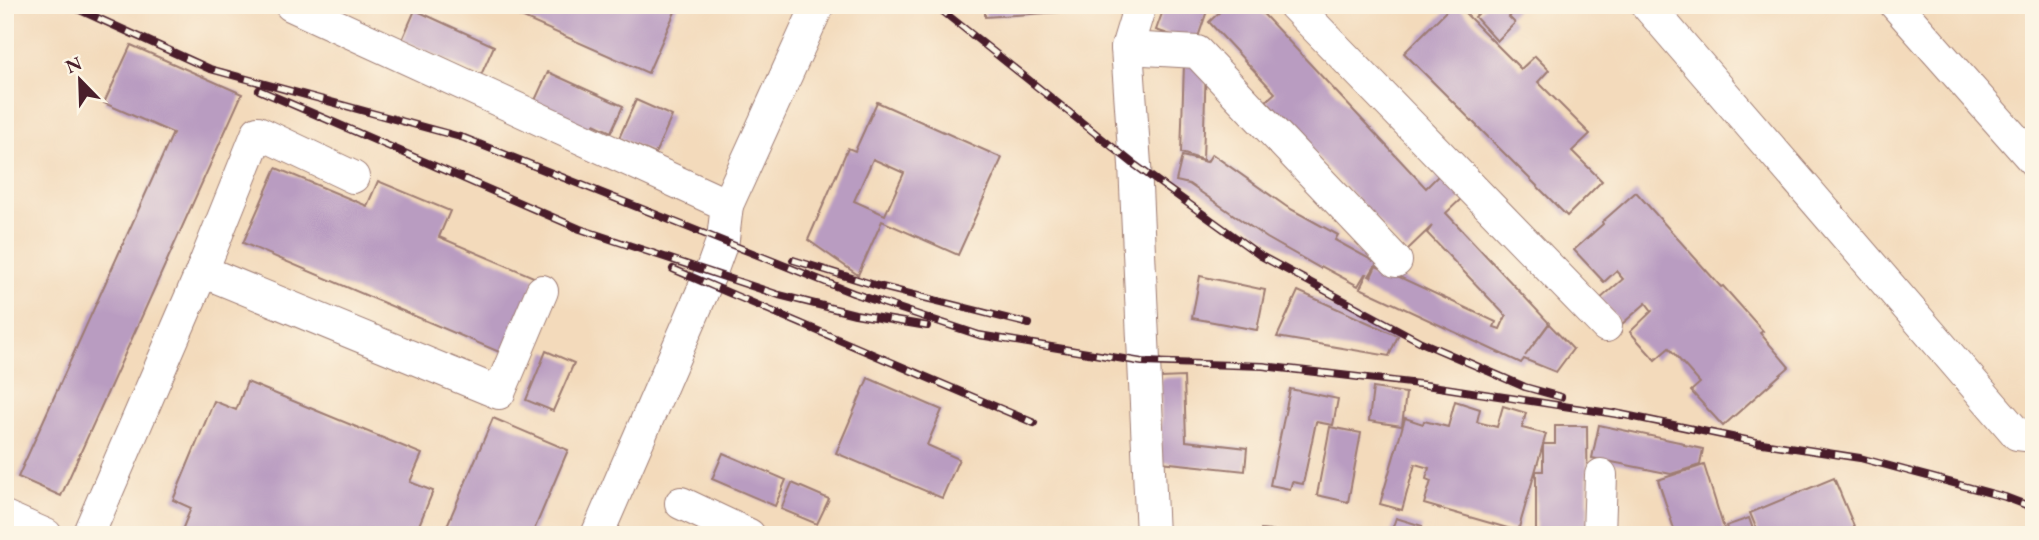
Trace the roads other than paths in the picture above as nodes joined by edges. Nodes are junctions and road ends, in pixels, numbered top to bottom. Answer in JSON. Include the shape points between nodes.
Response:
{"nodes":[{"id":1,"x":291,"y":5,"type":"edge"},
{"id":2,"x":818,"y":5,"type":"edge"},
{"id":3,"x":1140,"y":5,"type":"edge"},
{"id":4,"x":1294,"y":5,"type":"edge"},
{"id":5,"x":1647,"y":5,"type":"edge"},
{"id":6,"x":1896,"y":5,"type":"edge"},
{"id":7,"x":1127,"y":48,"type":"junction"},
{"id":8,"x":2034,"y":161,"type":"edge"},
{"id":9,"x":353,"y":177,"type":"dead end"},
{"id":10,"x":727,"y":205,"type":"junction"},
{"id":11,"x":1396,"y":261,"type":"dead end"},
{"id":12,"x":202,"y":271,"type":"junction"},
{"id":13,"x":542,"y":291,"type":"dead end"},
{"id":14,"x":1606,"y":326,"type":"dead end"},
{"id":15,"x":2034,"y":436,"type":"edge"},
{"id":16,"x":1601,"y":475,"type":"dead end"},
{"id":17,"x":681,"y":503,"type":"dead end"},
{"id":18,"x":5,"y":517,"type":"edge"},
{"id":19,"x":46,"y":535,"type":"edge"},
{"id":20,"x":88,"y":535,"type":"edge"},
{"id":21,"x":597,"y":535,"type":"edge"},
{"id":22,"x":749,"y":535,"type":"edge"},
{"id":23,"x":1152,"y":535,"type":"edge"},
{"id":24,"x":1599,"y":535,"type":"edge"}],
"edges":[{"from":1,"to":10,"type":"street"},
{"from":2,"to":10,"type":"street"},
{"from":3,"to":7,"type":"street"},
{"from":4,"to":14,"type":"street"},
{"from":5,"to":15,"type":"street","via":[[2017,434]]},
{"from":6,"to":8,"type":"street"},
{"from":7,"to":11,"type":"street","via":[[1197,52]]},
{"from":7,"to":23,"type":"street"},
{"from":9,"to":12,"type":"street","via":[[258,132]]},
{"from":10,"to":21,"type":"street","via":[[723,239],[711,272]]},
{"from":12,"to":13,"type":"street","via":[[499,393]]},
{"from":12,"to":20,"type":"street"},
{"from":16,"to":24,"type":"street"},
{"from":17,"to":22,"type":"street"},
{"from":18,"to":19,"type":"street"}]}
